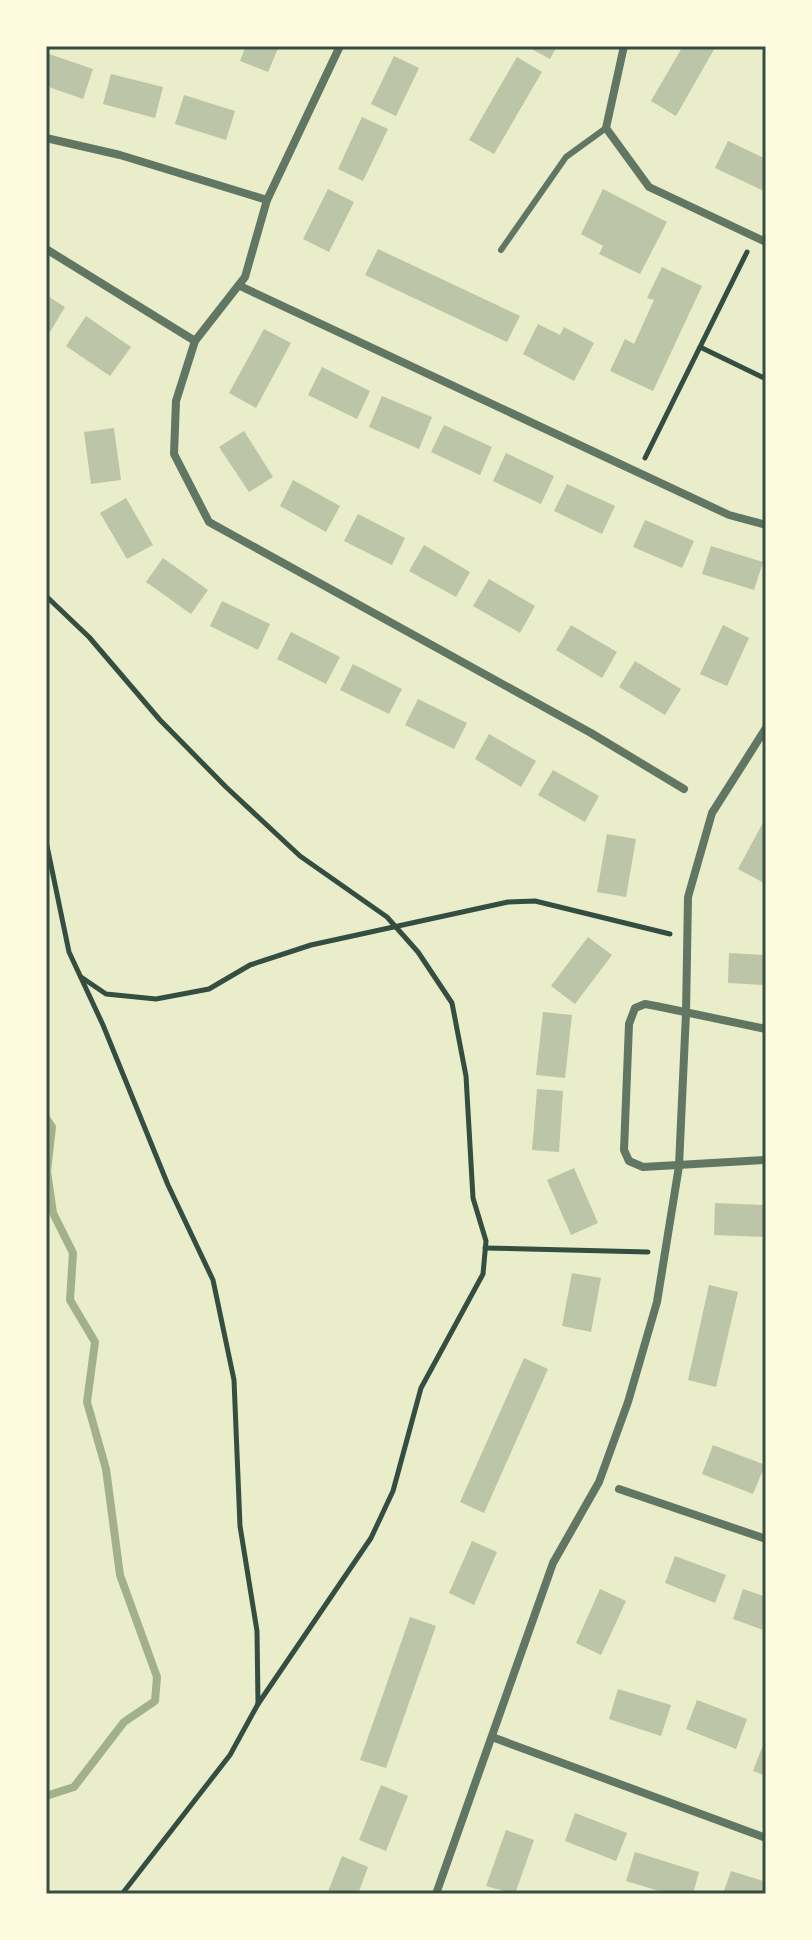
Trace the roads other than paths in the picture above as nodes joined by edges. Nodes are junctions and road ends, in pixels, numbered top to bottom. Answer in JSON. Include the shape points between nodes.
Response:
{"nodes":[{"id":1,"x":340,"y":46,"type":"edge"},
{"id":2,"x":624,"y":46,"type":"edge"},
{"id":3,"x":606,"y":128,"type":"junction"},
{"id":4,"x":46,"y":138,"type":"edge"},
{"id":5,"x":267,"y":200,"type":"junction"},
{"id":6,"x":766,"y":242,"type":"edge"},
{"id":7,"x":46,"y":249,"type":"edge"},
{"id":8,"x":501,"y":250,"type":"dead end"},
{"id":9,"x":240,"y":286,"type":"junction"},
{"id":10,"x":195,"y":341,"type":"junction"},
{"id":11,"x":766,"y":525,"type":"edge"},
{"id":12,"x":766,"y":728,"type":"edge"},
{"id":13,"x":684,"y":789,"type":"dead end"},
{"id":14,"x":686,"y":1013,"type":"junction"},
{"id":15,"x":766,"y":1029,"type":"edge"},
{"id":16,"x":766,"y":1160,"type":"edge"},
{"id":17,"x":679,"y":1166,"type":"junction"},
{"id":18,"x":619,"y":1489,"type":"dead end"},
{"id":19,"x":766,"y":1539,"type":"edge"},
{"id":20,"x":492,"y":1737,"type":"junction"},
{"id":21,"x":766,"y":1838,"type":"edge"},
{"id":22,"x":436,"y":1894,"type":"edge"}],
"edges":[{"from":1,"to":5,"type":"street"},
{"from":2,"to":3,"type":"street"},
{"from":3,"to":6,"type":"street","via":[[649,187]]},
{"from":3,"to":8,"type":"lane","via":[[566,157]]},
{"from":4,"to":5,"type":"street"},
{"from":5,"to":9,"type":"street"},
{"from":7,"to":10,"type":"street"},
{"from":9,"to":10,"type":"street"},
{"from":9,"to":11,"type":"street","via":[[729,515]]},
{"from":10,"to":13,"type":"street","via":[[176,401],[174,454],[209,522]]},
{"from":12,"to":14,"type":"street","via":[[712,813],[688,897]]},
{"from":14,"to":15,"type":"street"},
{"from":14,"to":17,"type":"street"},
{"from":14,"to":17,"type":"street","via":[[645,1004],[635,1008],[629,1024],[624,1150],[629,1161],[643,1167]]},
{"from":16,"to":17,"type":"street"},
{"from":17,"to":20,"type":"street","via":[[657,1302],[628,1402],[599,1482],[553,1563]]},
{"from":18,"to":19,"type":"street"},
{"from":20,"to":21,"type":"street"},
{"from":20,"to":22,"type":"street"}]}
